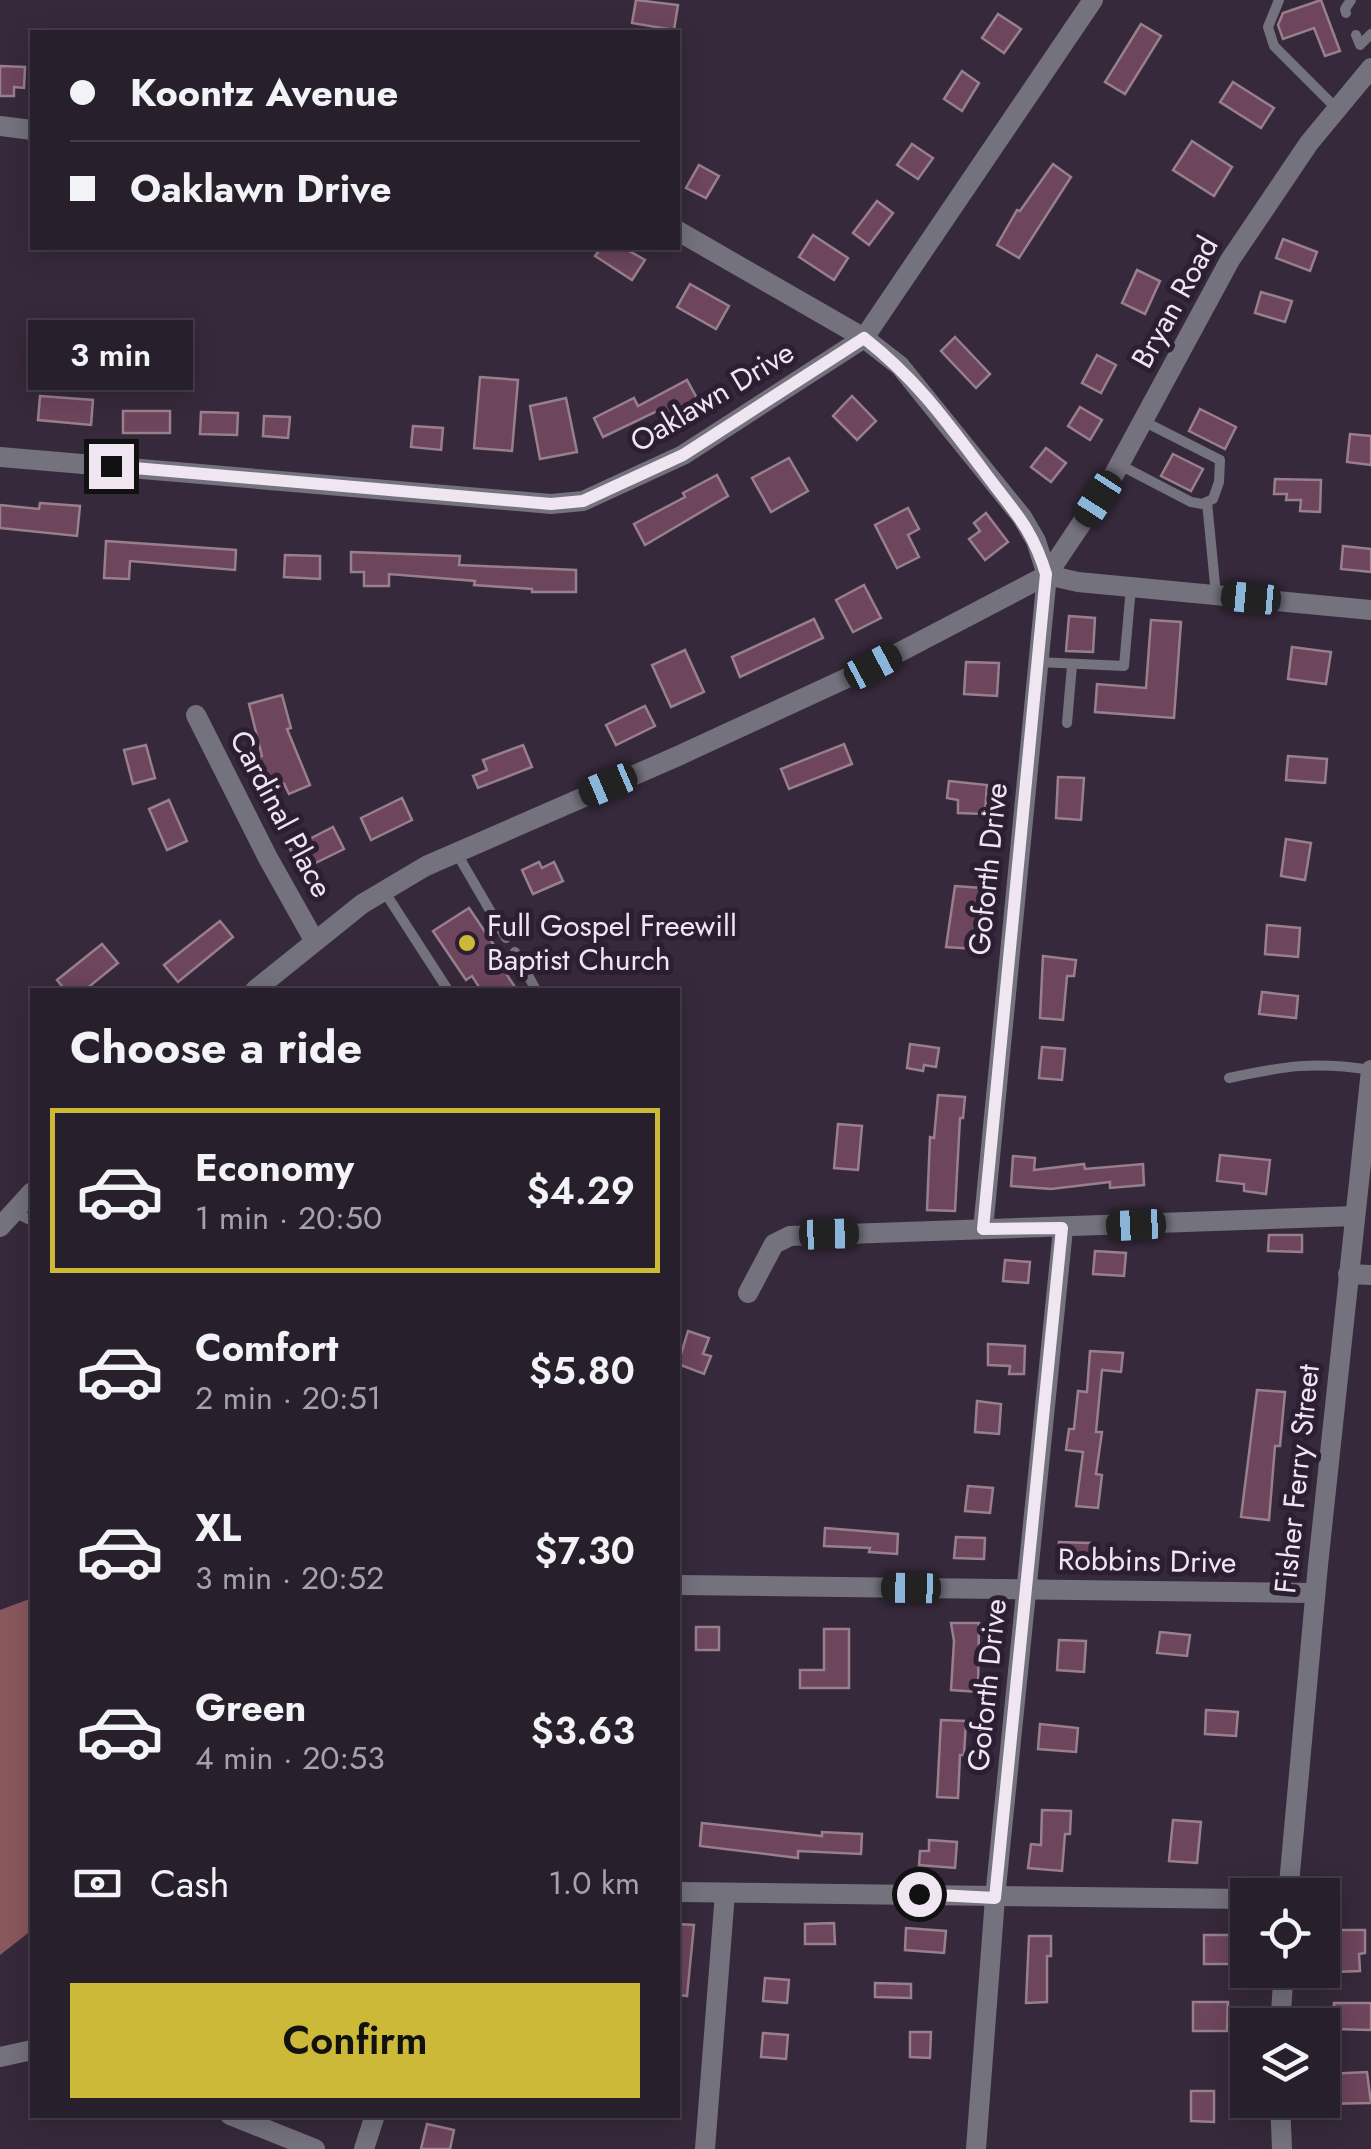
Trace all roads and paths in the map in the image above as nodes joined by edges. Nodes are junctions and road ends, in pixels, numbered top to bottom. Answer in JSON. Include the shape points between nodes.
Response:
{"nodes":[{"id":1,"x":1093,"y":0,"type":"edge"},
{"id":2,"x":1279,"y":0,"type":"edge"},
{"id":3,"x":1351,"y":0,"type":"edge"},
{"id":4,"x":1346,"y":13,"type":"dead end"},
{"id":5,"x":1356,"y":34,"type":"dead end"},
{"id":6,"x":1371,"y":34,"type":"edge"},
{"id":7,"x":1371,"y":68,"type":"edge"},
{"id":8,"x":1338,"y":109,"type":"junction"},
{"id":9,"x":0,"y":126,"type":"edge"},
{"id":10,"x":30,"y":130,"type":"edge"},
{"id":11,"x":680,"y":231,"type":"edge"},
{"id":12,"x":864,"y":338,"type":"junction"},
{"id":13,"x":1143,"y":421,"type":"junction"},
{"id":14,"x":0,"y":457,"type":"edge"},
{"id":15,"x":1120,"y":464,"type":"junction"},
{"id":16,"x":1207,"y":502,"type":"junction"},
{"id":17,"x":1046,"y":574,"type":"junction"},
{"id":18,"x":1131,"y":587,"type":"junction"},
{"id":19,"x":1216,"y":595,"type":"junction"},
{"id":20,"x":1371,"y":610,"type":"edge"},
{"id":21,"x":1038,"y":662,"type":"junction"},
{"id":22,"x":1072,"y":666,"type":"junction"},
{"id":23,"x":196,"y":715,"type":"dead end"},
{"id":24,"x":1068,"y":723,"type":"dead end"},
{"id":25,"x":455,"y":851,"type":"junction"},
{"id":26,"x":384,"y":890,"type":"junction"},
{"id":27,"x":506,"y":938,"type":"dead end"},
{"id":28,"x":314,"y":940,"type":"junction"},
{"id":29,"x":515,"y":952,"type":"dead end"},
{"id":30,"x":257,"y":988,"type":"edge"},
{"id":31,"x":447,"y":988,"type":"edge"},
{"id":32,"x":535,"y":988,"type":"edge"},
{"id":33,"x":1371,"y":1070,"type":"edge"},
{"id":34,"x":1229,"y":1078,"type":"dead end"},
{"id":35,"x":30,"y":1195,"type":"edge"},
{"id":36,"x":1355,"y":1216,"type":"junction"},
{"id":37,"x":15,"y":1220,"type":"edge"},
{"id":38,"x":1062,"y":1228,"type":"junction"},
{"id":39,"x":983,"y":1229,"type":"junction"},
{"id":40,"x":1348,"y":1274,"type":"junction"},
{"id":41,"x":1371,"y":1275,"type":"edge"},
{"id":42,"x":748,"y":1293,"type":"dead end"},
{"id":43,"x":680,"y":1584,"type":"edge"},
{"id":44,"x":1028,"y":1590,"type":"junction"},
{"id":45,"x":1315,"y":1593,"type":"junction"},
{"id":46,"x":1290,"y":1878,"type":"edge"},
{"id":47,"x":680,"y":1892,"type":"edge"},
{"id":48,"x":725,"y":1893,"type":"junction"},
{"id":49,"x":995,"y":1898,"type":"junction"},
{"id":50,"x":1230,"y":1899,"type":"edge"},
{"id":51,"x":30,"y":2050,"type":"edge"},
{"id":52,"x":0,"y":2057,"type":"edge"},
{"id":53,"x":238,"y":2118,"type":"edge"},
{"id":54,"x":374,"y":2118,"type":"edge"},
{"id":55,"x":1281,"y":2118,"type":"edge"},
{"id":56,"x":316,"y":2149,"type":"edge"},
{"id":57,"x":364,"y":2149,"type":"edge"},
{"id":58,"x":705,"y":2149,"type":"edge"},
{"id":59,"x":976,"y":2149,"type":"edge"},
{"id":60,"x":1282,"y":2149,"type":"edge"}],
"edges":[{"from":1,"to":12,"type":"street","name":"Oaklawn Drive"},
{"from":2,"to":8,"type":"lane","via":[[1268,27],[1274,46]]},
{"from":3,"to":4,"type":"lane"},
{"from":5,"to":6,"type":"lane","via":[[1360,45]]},
{"from":7,"to":8,"type":"street","name":"Bryan Road"},
{"from":8,"to":13,"type":"street","name":"Bryan Road","via":[[1230,260]]},
{"from":9,"to":10,"type":"street"},
{"from":11,"to":12,"type":"street"},
{"from":12,"to":14,"type":"street","name":"Oaklawn Drive","via":[[683,455],[583,501],[551,504]]},
{"from":12,"to":17,"type":"street","via":[[900,366],[1022,517]]},
{"from":13,"to":15,"type":"street","name":"Bryan Road"},
{"from":13,"to":16,"type":"lane","via":[[1220,460],[1220,482]]},
{"from":15,"to":16,"type":"lane","via":[[1190,502]]},
{"from":15,"to":17,"type":"street","name":"Bryan Road"},
{"from":16,"to":19,"type":"lane"},
{"from":17,"to":18,"type":"street"},
{"from":17,"to":21,"type":"street","name":"Goforth Drive"},
{"from":17,"to":25,"type":"street","via":[[873,666]]},
{"from":18,"to":19,"type":"street"},
{"from":18,"to":22,"type":"lane","via":[[1124,666]]},
{"from":19,"to":20,"type":"street"},
{"from":21,"to":22,"type":"lane"},
{"from":21,"to":39,"type":"street","name":"Goforth Drive"},
{"from":22,"to":24,"type":"lane"},
{"from":23,"to":28,"type":"street","name":"Cardinal Place"},
{"from":25,"to":26,"type":"street"},
{"from":25,"to":27,"type":"lane"},
{"from":26,"to":28,"type":"street"},
{"from":26,"to":31,"type":"lane"},
{"from":28,"to":30,"type":"street"},
{"from":29,"to":32,"type":"lane"},
{"from":33,"to":34,"type":"lane","via":[[1322,1063]]},
{"from":33,"to":36,"type":"street","name":"Fisher Ferry Street"},
{"from":35,"to":37,"type":"street"},
{"from":36,"to":38,"type":"street"},
{"from":36,"to":40,"type":"street","name":"Fisher Ferry Street"},
{"from":38,"to":39,"type":"street"},
{"from":38,"to":44,"type":"street","name":"Goforth Drive"},
{"from":39,"to":42,"type":"street","via":[[790,1236],[774,1244]]},
{"from":40,"to":41,"type":"street"},
{"from":40,"to":45,"type":"street","name":"Fisher Ferry Street"},
{"from":43,"to":44,"type":"street","name":"Robbins Drive"},
{"from":44,"to":45,"type":"street","name":"Robbins Drive"},
{"from":44,"to":49,"type":"street","name":"Goforth Drive"},
{"from":45,"to":46,"type":"street","name":"Fisher Ferry Street"},
{"from":47,"to":48,"type":"street"},
{"from":48,"to":49,"type":"street"},
{"from":48,"to":58,"type":"street"},
{"from":49,"to":50,"type":"street"},
{"from":49,"to":59,"type":"street","name":"Goforth Drive"},
{"from":51,"to":52,"type":"street"},
{"from":53,"to":56,"type":"street"},
{"from":54,"to":57,"type":"street"},
{"from":55,"to":60,"type":"street"}]}
